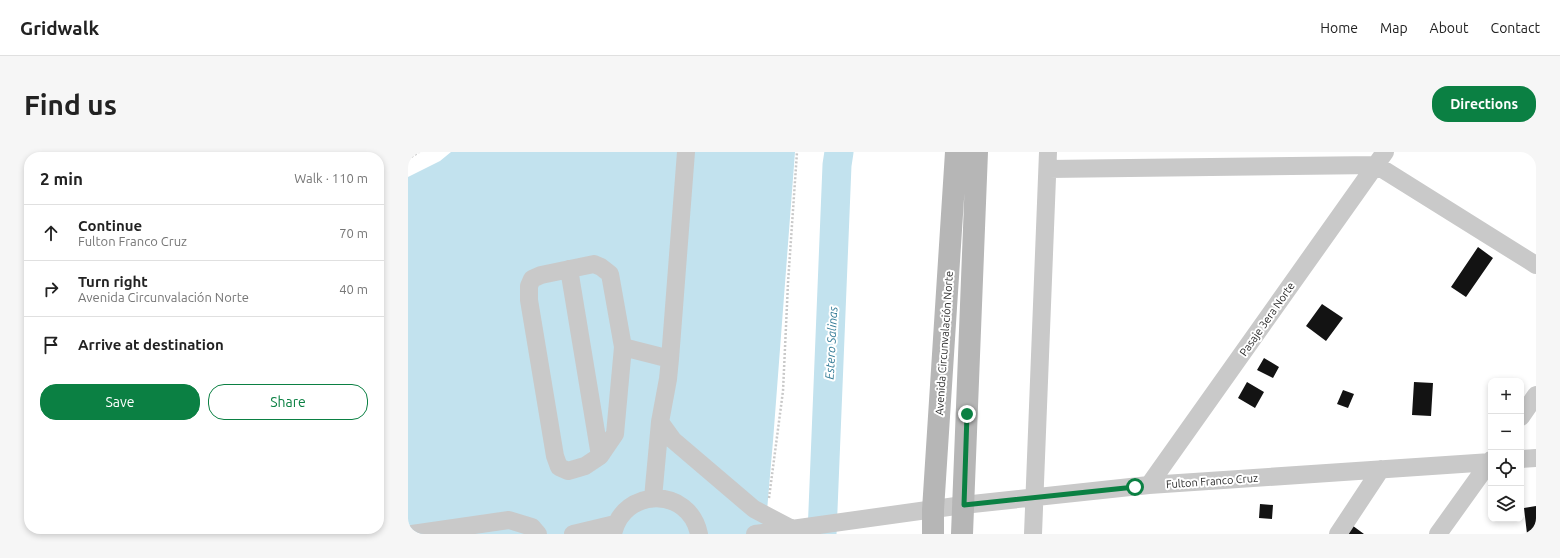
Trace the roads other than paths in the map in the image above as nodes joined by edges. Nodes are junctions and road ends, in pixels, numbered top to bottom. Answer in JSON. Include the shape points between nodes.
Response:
{"nodes":[{"id":1,"x":686,"y":152,"type":"edge"},
{"id":2,"x":956,"y":152,"type":"edge"},
{"id":3,"x":977,"y":152,"type":"edge"},
{"id":4,"x":1380,"y":158,"type":"edge"},
{"id":5,"x":1048,"y":160,"type":"edge"},
{"id":6,"x":1536,"y":265,"type":"edge"},
{"id":7,"x":569,"y":269,"type":"junction"},
{"id":8,"x":623,"y":347,"type":"junction"},
{"id":9,"x":670,"y":359,"type":"junction"},
{"id":10,"x":1536,"y":395,"type":"edge"},
{"id":11,"x":1523,"y":414,"type":"edge"},
{"id":12,"x":660,"y":422,"type":"junction"},
{"id":13,"x":600,"y":456,"type":"junction"},
{"id":14,"x":1536,"y":458,"type":"edge"},
{"id":15,"x":1524,"y":460,"type":"edge"},
{"id":16,"x":1488,"y":461,"type":"edge"},
{"id":17,"x":1488,"y":464,"type":"edge"},
{"id":18,"x":1381,"y":469,"type":"junction"},
{"id":19,"x":1150,"y":485,"type":"junction"},
{"id":20,"x":653,"y":498,"type":"junction"},
{"id":21,"x":1035,"y":498,"type":"junction"},
{"id":22,"x":964,"y":505,"type":"junction"},
{"id":23,"x":934,"y":510,"type":"junction"},
{"id":24,"x":614,"y":529,"type":"edge"},
{"id":25,"x":792,"y":529,"type":"junction"},
{"id":26,"x":412,"y":534,"type":"edge"},
{"id":27,"x":538,"y":534,"type":"edge"},
{"id":28,"x":573,"y":534,"type":"edge"},
{"id":29,"x":699,"y":534,"type":"edge"},
{"id":30,"x":754,"y":534,"type":"edge"},
{"id":31,"x":933,"y":534,"type":"edge"},
{"id":32,"x":962,"y":534,"type":"edge"},
{"id":33,"x":1033,"y":534,"type":"edge"},
{"id":34,"x":1338,"y":534,"type":"edge"},
{"id":35,"x":1438,"y":534,"type":"edge"}],
"edges":[{"from":1,"to":9,"type":"street"},
{"from":2,"to":23,"type":"main road","name":"Avenida Circunvalación Norte"},
{"from":3,"to":22,"type":"main road"},
{"from":4,"to":5,"type":"street"},
{"from":4,"to":6,"type":"street"},
{"from":4,"to":19,"type":"street","name":"Pasaje 3era Norte"},
{"from":5,"to":21,"type":"street"},
{"from":7,"to":8,"type":"street","via":[[594,264],[610,274]]},
{"from":7,"to":13,"type":"street"},
{"from":7,"to":13,"type":"street","via":[[532,279],[529,300],[559,467],[568,471],[585,466]]},
{"from":8,"to":9,"type":"street"},
{"from":8,"to":13,"type":"street","via":[[615,434]]},
{"from":9,"to":12,"type":"street"},
{"from":10,"to":11,"type":"street"},
{"from":12,"to":20,"type":"street"},
{"from":12,"to":25,"type":"street","via":[[672,440],[754,509]]},
{"from":14,"to":15,"type":"street"},
{"from":16,"to":18,"type":"street","name":"Fulton Franco Cruz"},
{"from":17,"to":35,"type":"street"},
{"from":18,"to":19,"type":"street","name":"Fulton Franco Cruz"},
{"from":18,"to":34,"type":"street"},
{"from":19,"to":21,"type":"street","name":"Fulton Franco Cruz"},
{"from":20,"to":24,"type":"street","via":[[641,500],[631,506],[622,514]]},
{"from":20,"to":29,"type":"street","via":[[675,502],[685,509],[693,518]]},
{"from":21,"to":22,"type":"street","name":"Fulton Franco Cruz"},
{"from":21,"to":33,"type":"street"},
{"from":22,"to":23,"type":"street","name":"Fulton Franco Cruz"},
{"from":22,"to":32,"type":"main road"},
{"from":23,"to":25,"type":"street","name":"Fulton Franco Cruz"},
{"from":23,"to":31,"type":"main road","name":"Avenida Circunvalación Norte"},
{"from":24,"to":28,"type":"street"},
{"from":25,"to":30,"type":"street","name":"Fulton Franco Cruz"},
{"from":26,"to":27,"type":"street","via":[[509,520],[532,527]]}]}
